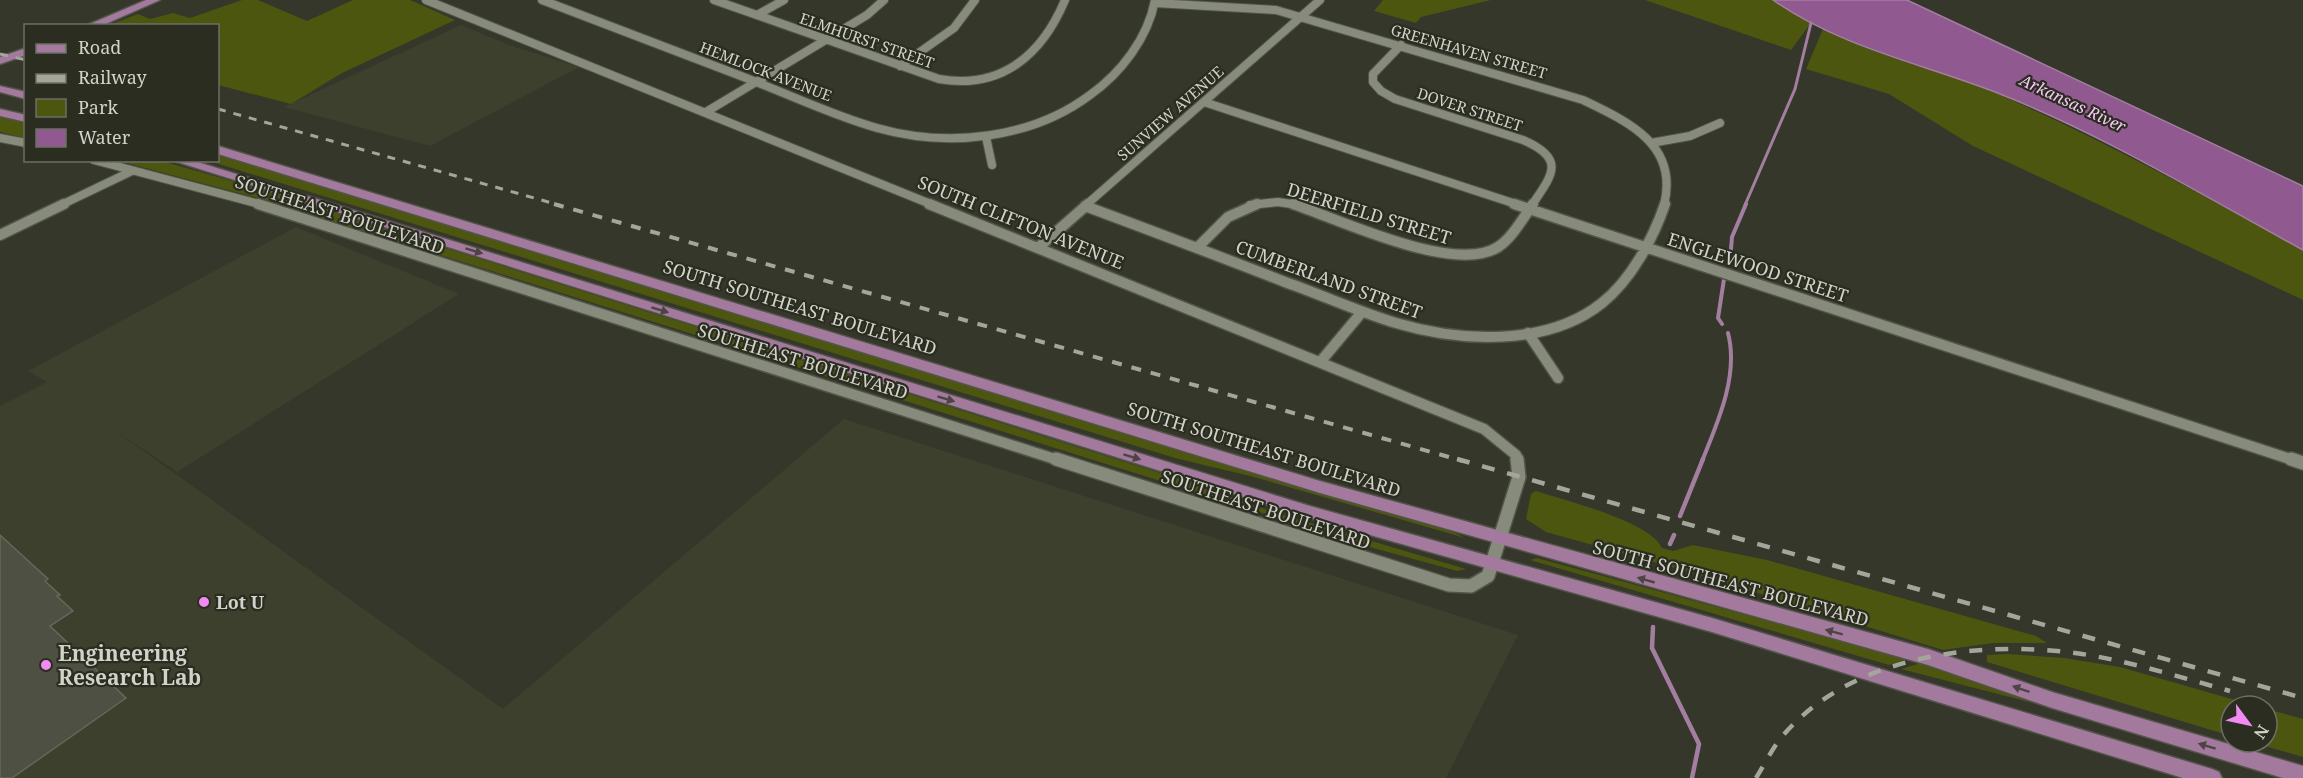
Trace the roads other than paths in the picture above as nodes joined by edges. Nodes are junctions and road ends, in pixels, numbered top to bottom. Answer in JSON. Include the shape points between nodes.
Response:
{"nodes":[{"id":1,"x":154,"y":0,"type":"edge"},
{"id":2,"x":426,"y":0,"type":"edge"},
{"id":3,"x":542,"y":0,"type":"edge"},
{"id":4,"x":714,"y":0,"type":"edge"},
{"id":5,"x":784,"y":0,"type":"edge"},
{"id":6,"x":884,"y":0,"type":"edge"},
{"id":7,"x":975,"y":0,"type":"edge"},
{"id":8,"x":1065,"y":0,"type":"edge"},
{"id":9,"x":1320,"y":0,"type":"edge"},
{"id":10,"x":1155,"y":2,"type":"edge"},
{"id":11,"x":1203,"y":3,"type":"edge"},
{"id":12,"x":757,"y":15,"type":"junction"},
{"id":13,"x":1301,"y":17,"type":"junction"},
{"id":14,"x":95,"y":24,"type":"edge"},
{"id":15,"x":825,"y":40,"type":"junction"},
{"id":16,"x":1401,"y":45,"type":"junction"},
{"id":17,"x":24,"y":52,"type":"edge"},
{"id":18,"x":0,"y":61,"type":"edge"},
{"id":19,"x":900,"y":66,"type":"junction"},
{"id":20,"x":756,"y":82,"type":"junction"},
{"id":21,"x":0,"y":89,"type":"edge"},
{"id":22,"x":24,"y":95,"type":"edge"},
{"id":23,"x":1204,"y":102,"type":"junction"},
{"id":24,"x":0,"y":112,"type":"edge"},
{"id":25,"x":706,"y":112,"type":"junction"},
{"id":26,"x":24,"y":118,"type":"edge"},
{"id":27,"x":1720,"y":123,"type":"dead end"},
{"id":28,"x":986,"y":137,"type":"junction"},
{"id":29,"x":0,"y":138,"type":"edge"},
{"id":30,"x":24,"y":143,"type":"edge"},
{"id":31,"x":1651,"y":143,"type":"junction"},
{"id":32,"x":219,"y":150,"type":"edge"},
{"id":33,"x":101,"y":162,"type":"edge"},
{"id":34,"x":183,"y":162,"type":"edge"},
{"id":35,"x":992,"y":165,"type":"dead end"},
{"id":36,"x":132,"y":171,"type":"junction"},
{"id":37,"x":1085,"y":206,"type":"junction"},
{"id":38,"x":1528,"y":209,"type":"junction"},
{"id":39,"x":0,"y":235,"type":"edge"},
{"id":40,"x":1039,"y":247,"type":"junction"},
{"id":41,"x":1644,"y":247,"type":"junction"},
{"id":42,"x":1197,"y":248,"type":"junction"},
{"id":43,"x":1362,"y":312,"type":"junction"},
{"id":44,"x":1528,"y":333,"type":"junction"},
{"id":45,"x":1321,"y":361,"type":"junction"},
{"id":46,"x":1558,"y":378,"type":"dead end"},
{"id":47,"x":2303,"y":463,"type":"edge"},
{"id":48,"x":1501,"y":538,"type":"junction"},
{"id":49,"x":1493,"y":565,"type":"junction"},
{"id":50,"x":2303,"y":775,"type":"edge"},
{"id":51,"x":2212,"y":778,"type":"edge"}],
"edges":[{"from":1,"to":14,"type":"main road"},
{"from":2,"to":25,"type":"street","name":"SOUTH CLIFTON AVENUE"},
{"from":3,"to":20,"type":"street","name":"HEMLOCK AVENUE"},
{"from":4,"to":12,"type":"street","name":"ELMHURST STREET"},
{"from":5,"to":12,"type":"street"},
{"from":6,"to":15,"type":"street"},
{"from":7,"to":19,"type":"street","via":[[946,35]]},
{"from":8,"to":19,"type":"street","name":"ELMHURST STREET","via":[[1044,37],[994,78],[965,85]]},
{"from":9,"to":13,"type":"street","name":"SUNVIEW AVENUE"},
{"from":10,"to":11,"type":"street","name":"GREENHAVEN STREET"},
{"from":10,"to":28,"type":"street","name":"HEMLOCK AVENUE","via":[[1136,47],[1092,96],[1035,126]]},
{"from":11,"to":13,"type":"street","name":"GREENHAVEN STREET","via":[[1257,7]]},
{"from":12,"to":15,"type":"street","name":"ELMHURST STREET"},
{"from":13,"to":16,"type":"street","name":"GREENHAVEN STREET"},
{"from":13,"to":23,"type":"street","name":"SUNVIEW AVENUE"},
{"from":15,"to":19,"type":"street","name":"ELMHURST STREET"},
{"from":15,"to":20,"type":"street"},
{"from":16,"to":31,"type":"street","name":"GREENHAVEN STREET","via":[[1583,100],[1623,121]]},
{"from":16,"to":38,"type":"street","name":"DOVER STREET","via":[[1373,75],[1373,82],[1381,91],[1523,140],[1549,159],[1552,174]]},
{"from":17,"to":18,"type":"main road"},
{"from":20,"to":25,"type":"street"},
{"from":20,"to":28,"type":"street","name":"HEMLOCK AVENUE","via":[[877,128],[935,138]]},
{"from":21,"to":22,"type":"main road"},
{"from":23,"to":37,"type":"street","name":"SUNVIEW AVENUE"},
{"from":23,"to":38,"type":"street","name":"ENGLEWOOD STREET"},
{"from":24,"to":26,"type":"main road"},
{"from":25,"to":40,"type":"street","name":"SOUTH CLIFTON AVENUE"},
{"from":27,"to":31,"type":"street","via":[[1690,136]]},
{"from":28,"to":35,"type":"street"},
{"from":29,"to":30,"type":"street"},
{"from":31,"to":41,"type":"street","name":"GREENHAVEN STREET","via":[[1664,165],[1668,192],[1663,214]]},
{"from":32,"to":48,"type":"main road","name":"SOUTH SOUTHEAST BOULEVARD","via":[[1115,425]]},
{"from":33,"to":36,"type":"street","name":"SOUTHEAST BOULEVARD"},
{"from":34,"to":49,"type":"main road","one_way":true,"via":[[1299,509]]},
{"from":36,"to":39,"type":"street"},
{"from":36,"to":49,"type":"street","name":"SOUTHEAST BOULEVARD","via":[[269,207],[1449,585],[1462,587],[1481,582]]},
{"from":37,"to":40,"type":"street","name":"SUNVIEW AVENUE"},
{"from":37,"to":42,"type":"street","name":"CUMBERLAND STREET"},
{"from":38,"to":41,"type":"street","name":"ENGLEWOOD STREET"},
{"from":38,"to":42,"type":"street","name":"DEERFIELD STREET","via":[[1503,243],[1475,256],[1433,251],[1294,204],[1274,201],[1241,208]]},
{"from":40,"to":45,"type":"street","name":"SOUTH CLIFTON AVENUE"},
{"from":41,"to":44,"type":"street","name":"CUMBERLAND STREET","via":[[1619,287],[1602,304],[1578,318]]},
{"from":41,"to":47,"type":"street","name":"ENGLEWOOD STREET"},
{"from":42,"to":43,"type":"street","name":"CUMBERLAND STREET"},
{"from":43,"to":44,"type":"street","name":"CUMBERLAND STREET","via":[[1444,334],[1487,337]]},
{"from":43,"to":45,"type":"street"},
{"from":44,"to":46,"type":"street"},
{"from":45,"to":48,"type":"street","name":"SOUTH CLIFTON AVENUE","via":[[1476,426],[1508,447],[1516,455],[1519,477]]},
{"from":48,"to":49,"type":"street","name":"SOUTH CLIFTON AVENUE"},
{"from":50,"to":48,"type":"main road","name":"SOUTH SOUTHEAST BOULEVARD","one_way":true,"via":[[2052,700],[1928,657]]},
{"from":49,"to":51,"type":"main road","via":[[1852,667]]}]}
